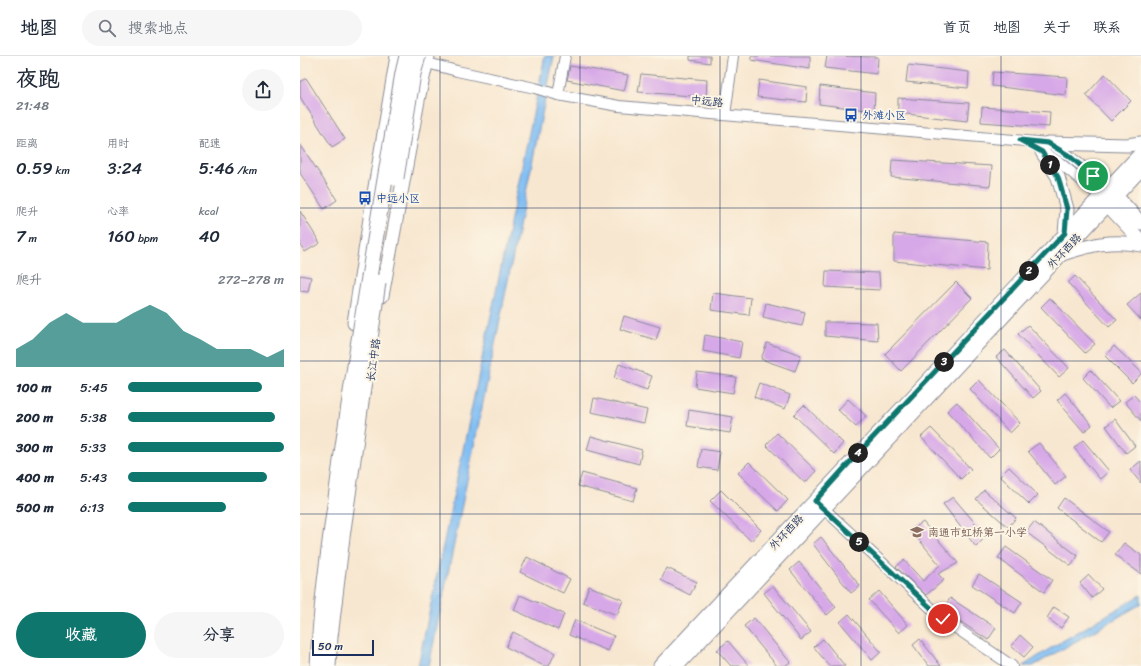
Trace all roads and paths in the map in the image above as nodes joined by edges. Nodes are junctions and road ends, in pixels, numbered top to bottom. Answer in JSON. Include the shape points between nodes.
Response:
{"nodes":[{"id":1,"x":397,"y":56,"type":"edge"},
{"id":2,"x":407,"y":56,"type":"edge"},
{"id":3,"x":566,"y":56,"type":"edge"},
{"id":4,"x":733,"y":56,"type":"edge"},
{"id":5,"x":424,"y":58,"type":"edge"},
{"id":6,"x":554,"y":94,"type":"junction"},
{"id":7,"x":725,"y":115,"type":"junction"},
{"id":8,"x":1141,"y":143,"type":"edge"},
{"id":9,"x":1045,"y":148,"type":"junction"},
{"id":10,"x":1141,"y":153,"type":"edge"},
{"id":11,"x":1141,"y":169,"type":"edge"},
{"id":12,"x":1108,"y":196,"type":"junction"},
{"id":13,"x":1141,"y":222,"type":"edge"},
{"id":14,"x":1065,"y":233,"type":"junction"},
{"id":15,"x":1141,"y":241,"type":"edge"},
{"id":16,"x":1141,"y":245,"type":"edge"},
{"id":17,"x":1062,"y":254,"type":"junction"},
{"id":18,"x":820,"y":504,"type":"junction"},
{"id":19,"x":312,"y":666,"type":"edge"},
{"id":20,"x":318,"y":666,"type":"edge"},
{"id":21,"x":328,"y":666,"type":"edge"},
{"id":22,"x":334,"y":666,"type":"edge"},
{"id":23,"x":660,"y":666,"type":"edge"},
{"id":24,"x":677,"y":666,"type":"edge"},
{"id":25,"x":1011,"y":666,"type":"edge"}],
"edges":[{"from":1,"to":5,"type":"street","name":"中远路"},
{"from":1,"to":19,"type":"main road","via":[[358,296],[325,536]]},
{"from":2,"to":20,"type":"highway","name":"长江中路","bridge":true,"via":[[365,296],[331,537]]},
{"from":3,"to":6,"type":"street"},
{"from":4,"to":7,"type":"street"},
{"from":5,"to":6,"type":"street","name":"中远路","via":[[457,71]]},
{"from":5,"to":21,"type":"highway","name":"长江中路","bridge":true,"via":[[413,74],[377,287],[341,545]]},
{"from":5,"to":22,"type":"main road","name":"长江中路","via":[[383,290],[348,539]]},
{"from":6,"to":7,"type":"street","name":"中远路","via":[[619,106]]},
{"from":7,"to":9,"type":"street","name":"中远路","via":[[1020,140]]},
{"from":8,"to":9,"type":"main road"},
{"from":9,"to":12,"type":"street","name":"中远路","via":[[1068,155]]},
{"from":9,"to":14,"type":"main road","via":[[1058,177],[1067,209]]},
{"from":10,"to":12,"type":"main road","name":"外环西路"},
{"from":11,"to":12,"type":"main road","name":"外环西路"},
{"from":12,"to":13,"type":"main road"},
{"from":12,"to":14,"type":"main road","name":"外环西路"},
{"from":12,"to":15,"type":"main road"},
{"from":12,"to":17,"type":"main road","name":"外环西路"},
{"from":14,"to":18,"type":"main road","name":"外环西路","via":[[855,456]]},
{"from":16,"to":17,"type":"main road","via":[[1125,242],[1103,243]]},
{"from":17,"to":18,"type":"main road","name":"外环西路"},
{"from":18,"to":23,"type":"main road","name":"外环西路"},
{"from":18,"to":24,"type":"main road","name":"外环西路"},
{"from":18,"to":25,"type":"street","via":[[943,619]]}]}
